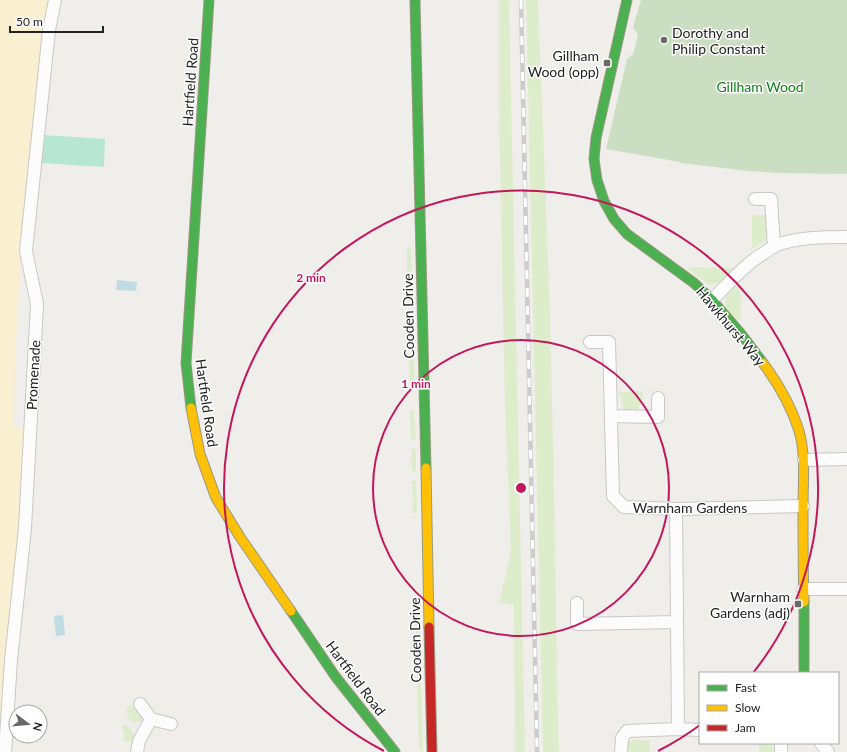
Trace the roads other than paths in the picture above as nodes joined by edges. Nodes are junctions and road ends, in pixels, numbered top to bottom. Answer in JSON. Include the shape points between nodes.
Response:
{"nodes":[{"id":1,"x":55,"y":0,"type":"edge"},
{"id":2,"x":209,"y":0,"type":"edge"},
{"id":3,"x":415,"y":0,"type":"edge"},
{"id":4,"x":627,"y":0,"type":"edge"},
{"id":5,"x":756,"y":199,"type":"dead end"},
{"id":6,"x":847,"y":237,"type":"edge"},
{"id":7,"x":774,"y":247,"type":"junction"},
{"id":8,"x":712,"y":300,"type":"junction"},
{"id":9,"x":590,"y":342,"type":"dead end"},
{"id":10,"x":658,"y":398,"type":"dead end"},
{"id":11,"x":611,"y":416,"type":"junction"},
{"id":12,"x":847,"y":459,"type":"edge"},
{"id":13,"x":804,"y":460,"type":"junction"},
{"id":14,"x":803,"y":506,"type":"junction"},
{"id":15,"x":676,"y":510,"type":"junction"},
{"id":16,"x":804,"y":589,"type":"junction"},
{"id":17,"x":847,"y":589,"type":"edge"},
{"id":18,"x":577,"y":603,"type":"dead end"},
{"id":19,"x":676,"y":622,"type":"junction"},
{"id":20,"x":804,"y":672,"type":"edge"},
{"id":21,"x":140,"y":704,"type":"dead end"},
{"id":22,"x":151,"y":719,"type":"junction"},
{"id":23,"x":171,"y":724,"type":"dead end"},
{"id":24,"x":678,"y":729,"type":"junction"},
{"id":25,"x":699,"y":730,"type":"edge"},
{"id":26,"x":5,"y":752,"type":"edge"},
{"id":27,"x":137,"y":752,"type":"edge"},
{"id":28,"x":395,"y":752,"type":"edge"},
{"id":29,"x":432,"y":752,"type":"edge"},
{"id":30,"x":621,"y":752,"type":"edge"}],
"edges":[{"from":1,"to":26,"type":"street","name":"Promenade","via":[[48,30],[26,251],[37,304],[25,528],[11,660]]},
{"from":2,"to":28,"type":"street","name":"Hartfield Road","via":[[186,363],[191,409],[200,454],[216,498],[240,537],[335,676]]},
{"from":3,"to":29,"type":"street","name":"Cooden Drive"},
{"from":4,"to":8,"type":"street","name":"Hawkhurst Way","via":[[596,138],[594,159],[597,180],[614,219],[628,234],[694,283]]},
{"from":5,"to":7,"type":"street","via":[[771,199]]},
{"from":6,"to":7,"type":"street","via":[[799,240]]},
{"from":7,"to":8,"type":"street","via":[[755,258]]},
{"from":8,"to":13,"type":"street","name":"Hawkhurst Way","via":[[769,371],[789,406]]},
{"from":9,"to":11,"type":"street","name":"Warnham Gardens","via":[[609,342]]},
{"from":10,"to":11,"type":"street","via":[[658,417]]},
{"from":11,"to":15,"type":"street","name":"Warnham Gardens","via":[[613,496],[624,507]]},
{"from":12,"to":13,"type":"street"},
{"from":13,"to":14,"type":"street","name":"Hawkhurst Way"},
{"from":14,"to":15,"type":"street","name":"Warnham Gardens"},
{"from":14,"to":16,"type":"street","name":"Hawkhurst Way"},
{"from":15,"to":19,"type":"street"},
{"from":16,"to":17,"type":"street"},
{"from":16,"to":20,"type":"street","name":"Hawkhurst Way"},
{"from":18,"to":19,"type":"street","via":[[577,624]]},
{"from":19,"to":24,"type":"street"},
{"from":21,"to":22,"type":"street"},
{"from":22,"to":23,"type":"street"},
{"from":22,"to":27,"type":"street","via":[[139,741]]},
{"from":24,"to":25,"type":"street"},
{"from":24,"to":30,"type":"street","via":[[627,731],[622,738]]}]}
